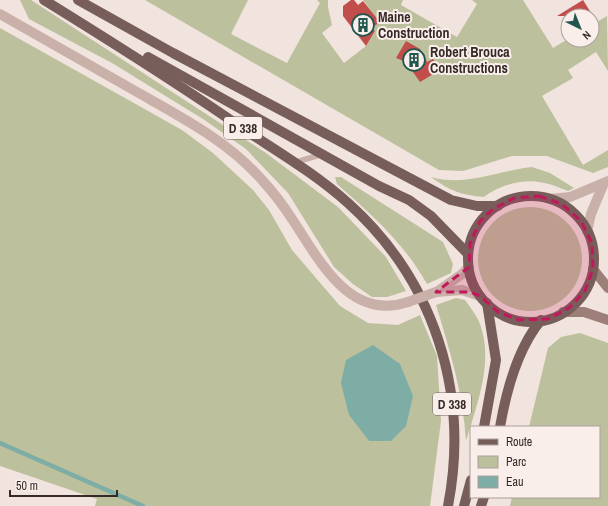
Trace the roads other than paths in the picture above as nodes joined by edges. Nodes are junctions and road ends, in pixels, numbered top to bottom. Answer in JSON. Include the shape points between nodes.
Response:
{"nodes":[{"id":1,"x":45,"y":0,"type":"edge"},
{"id":2,"x":78,"y":0,"type":"edge"},
{"id":3,"x":0,"y":14,"type":"edge"},
{"id":4,"x":323,"y":154,"type":"junction"},
{"id":5,"x":294,"y":163,"type":"junction"},
{"id":6,"x":605,"y":183,"type":"edge"},
{"id":7,"x":550,"y":199,"type":"junction"},
{"id":8,"x":498,"y":206,"type":"junction"},
{"id":9,"x":587,"y":231,"type":"junction"},
{"id":10,"x":468,"y":254,"type":"junction"},
{"id":11,"x":469,"y":266,"type":"junction"},
{"id":12,"x":593,"y":269,"type":"junction"},
{"id":13,"x":608,"y":288,"type":"edge"},
{"id":14,"x":436,"y":292,"type":"junction"},
{"id":15,"x":484,"y":299,"type":"junction"},
{"id":16,"x":563,"y":312,"type":"junction"},
{"id":17,"x":541,"y":320,"type":"junction"},
{"id":18,"x":608,"y":320,"type":"edge"},
{"id":19,"x":484,"y":426,"type":"edge"},
{"id":20,"x":500,"y":426,"type":"edge"},
{"id":21,"x":470,"y":484,"type":"edge"},
{"id":22,"x":448,"y":506,"type":"edge"},
{"id":23,"x":464,"y":506,"type":"edge"}],
"edges":[{"from":1,"to":4,"type":"main road","number":"D 338"},
{"from":1,"to":5,"type":"main road","number":"D 338","via":[[153,67]]},
{"from":2,"to":8,"type":"main road","number":"D 338","via":[[451,200],[477,206]]},
{"from":3,"to":14,"type":"street","bridge":true,"via":[[197,127],[237,155],[262,180],[290,216],[323,266],[348,292],[365,302],[382,306],[395,306]]},
{"from":4,"to":5,"type":"lane"},
{"from":4,"to":10,"type":"main road","number":"D 338","via":[[409,200],[431,216]]},
{"from":5,"to":22,"type":"main road","number":"D 338","via":[[320,180],[361,215],[399,259],[426,306],[443,355],[453,409],[453,464]]},
{"from":6,"to":7,"type":"street","via":[[570,196]]},
{"from":6,"to":9,"type":"street","via":[[591,214]]},
{"from":7,"to":8,"type":"main road","via":[[520,197]]},
{"from":7,"to":9,"type":"main road","via":[[572,212]]},
{"from":8,"to":10,"type":"main road","via":[[477,226]]},
{"from":9,"to":12,"type":"main road","via":[[593,250]]},
{"from":10,"to":11,"type":"main road"},
{"from":11,"to":14,"type":"street"},
{"from":11,"to":15,"type":"main road","via":[[471,279]]},
{"from":12,"to":13,"type":"main road"},
{"from":12,"to":16,"type":"main road","via":[[585,291]]},
{"from":14,"to":15,"type":"street","via":[[462,290]]},
{"from":15,"to":17,"type":"main road","via":[[498,312],[512,318],[526,321]]},
{"from":15,"to":19,"type":"main road","number":"D 338","via":[[496,360]]},
{"from":16,"to":17,"type":"main road"},
{"from":16,"to":18,"type":"main road","via":[[584,312]]},
{"from":17,"to":20,"type":"main road","via":[[529,334],[524,345]]},
{"from":21,"to":23,"type":"main road"}]}
